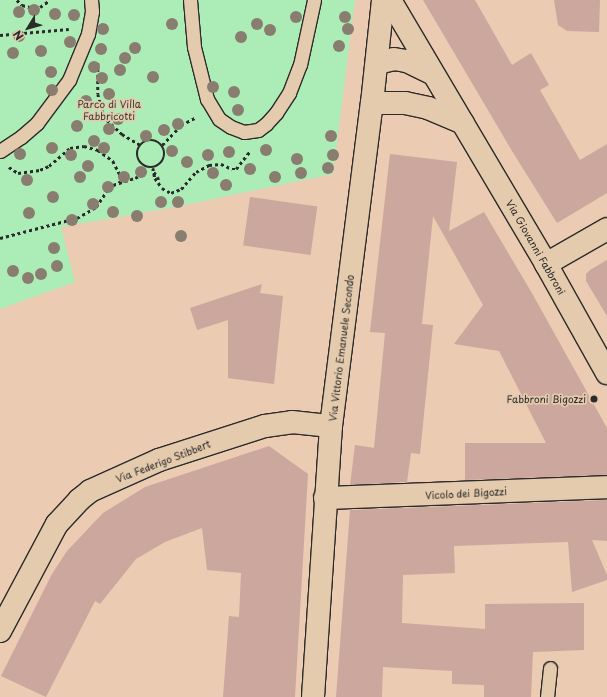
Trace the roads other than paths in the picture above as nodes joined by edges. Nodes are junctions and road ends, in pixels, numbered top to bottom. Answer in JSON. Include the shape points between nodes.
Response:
{"nodes":[{"id":1,"x":91,"y":0,"type":"edge"},
{"id":2,"x":190,"y":0,"type":"edge"},
{"id":3,"x":314,"y":0,"type":"edge"},
{"id":4,"x":383,"y":0,"type":"edge"},
{"id":5,"x":390,"y":0,"type":"edge"},
{"id":6,"x":377,"y":63,"type":"junction"},
{"id":7,"x":432,"y":73,"type":"junction"},
{"id":8,"x":372,"y":103,"type":"junction"},
{"id":9,"x":463,"y":124,"type":"junction"},
{"id":10,"x":1,"y":151,"type":"edge"},
{"id":11,"x":607,"y":229,"type":"edge"},
{"id":12,"x":546,"y":264,"type":"junction"},
{"id":13,"x":607,"y":373,"type":"edge"},
{"id":14,"x":331,"y":426,"type":"junction"},
{"id":15,"x":607,"y":487,"type":"edge"},
{"id":16,"x":325,"y":498,"type":"junction"},
{"id":17,"x":0,"y":631,"type":"edge"},
{"id":18,"x":550,"y":668,"type":"dead end"},
{"id":19,"x":313,"y":697,"type":"edge"},
{"id":20,"x":547,"y":697,"type":"edge"}],
"edges":[{"from":1,"to":10,"type":"lane","via":[[91,18],[83,48],[69,80],[37,123],[21,138]]},
{"from":2,"to":3,"type":"lane","via":[[194,47],[207,99],[215,115],[225,124],[244,132],[258,130],[276,114],[294,84]]},
{"from":4,"to":6,"type":"street","name":"Via Vittorio Emanuele Secondo"},
{"from":5,"to":7,"type":"street","name":"Via Giovanni Fabbroni"},
{"from":6,"to":7,"type":"street","via":[[394,59],[407,61]]},
{"from":6,"to":8,"type":"street","name":"Via Vittorio Emanuele Secondo"},
{"from":7,"to":9,"type":"street","name":"Via Giovanni Fabbroni"},
{"from":8,"to":9,"type":"street","via":[[405,103],[428,108]]},
{"from":8,"to":14,"type":"street","name":"Via Vittorio Emanuele Secondo"},
{"from":9,"to":12,"type":"street","name":"Via Giovanni Fabbroni"},
{"from":11,"to":12,"type":"street"},
{"from":12,"to":13,"type":"street","name":"Via Giovanni Fabbroni"},
{"from":14,"to":16,"type":"street","name":"Via Vittorio Emanuele Secondo"},
{"from":14,"to":17,"type":"street","name":"Via Federigo Stibbert","via":[[292,422],[265,426],[160,460],[90,491],[57,524]]},
{"from":15,"to":16,"type":"street","name":"Vicolo dei Bigozzi"},
{"from":16,"to":19,"type":"street","name":"Via Vittorio Emanuele Secondo"},
{"from":18,"to":20,"type":"lane"}]}
